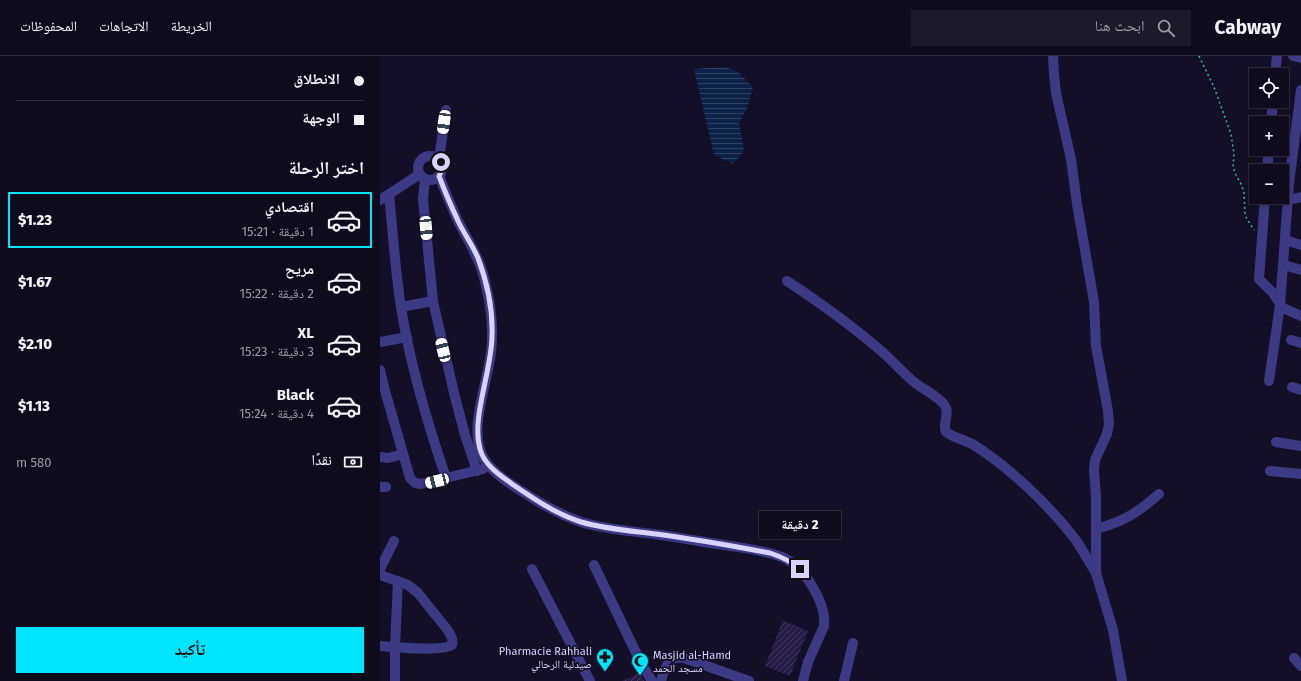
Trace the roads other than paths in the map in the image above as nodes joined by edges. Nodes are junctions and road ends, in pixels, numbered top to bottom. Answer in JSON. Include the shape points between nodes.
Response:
{"nodes":[{"id":1,"x":1053,"y":56,"type":"edge"},
{"id":2,"x":1277,"y":56,"type":"edge"},
{"id":3,"x":1293,"y":56,"type":"edge"},
{"id":4,"x":1301,"y":58,"type":"edge"},
{"id":5,"x":1276,"y":68,"type":"edge"},
{"id":6,"x":1301,"y":90,"type":"edge"},
{"id":7,"x":446,"y":110,"type":"dead end"},
{"id":8,"x":439,"y":159,"type":"junction"},
{"id":9,"x":1296,"y":164,"type":"edge"},
{"id":10,"x":422,"y":176,"type":"junction"},
{"id":11,"x":439,"y":176,"type":"junction"},
{"id":12,"x":1289,"y":196,"type":"edge"},
{"id":13,"x":1301,"y":197,"type":"edge"},
{"id":14,"x":384,"y":198,"type":"edge"},
{"id":15,"x":1289,"y":200,"type":"edge"},
{"id":16,"x":1265,"y":204,"type":"edge"},
{"id":17,"x":1288,"y":204,"type":"edge"},
{"id":18,"x":1285,"y":240,"type":"junction"},
{"id":19,"x":1301,"y":245,"type":"edge"},
{"id":20,"x":1284,"y":266,"type":"junction"},
{"id":21,"x":1301,"y":270,"type":"edge"},
{"id":22,"x":787,"y":281,"type":"dead end"},
{"id":23,"x":433,"y":301,"type":"junction"},
{"id":24,"x":1280,"y":305,"type":"junction"},
{"id":25,"x":401,"y":307,"type":"junction"},
{"id":26,"x":1301,"y":316,"type":"edge"},
{"id":27,"x":407,"y":337,"type":"junction"},
{"id":28,"x":1291,"y":340,"type":"dead end"},
{"id":29,"x":380,"y":342,"type":"edge"},
{"id":30,"x":1301,"y":343,"type":"edge"},
{"id":31,"x":380,"y":370,"type":"edge"},
{"id":32,"x":1269,"y":381,"type":"dead end"},
{"id":33,"x":382,"y":388,"type":"edge"},
{"id":34,"x":1276,"y":442,"type":"dead end"},
{"id":35,"x":1301,"y":446,"type":"edge"},
{"id":36,"x":403,"y":454,"type":"junction"},
{"id":37,"x":380,"y":457,"type":"edge"},
{"id":38,"x":490,"y":466,"type":"junction"},
{"id":39,"x":477,"y":471,"type":"junction"},
{"id":40,"x":1270,"y":471,"type":"dead end"},
{"id":41,"x":1301,"y":474,"type":"edge"},
{"id":42,"x":446,"y":478,"type":"junction"},
{"id":43,"x":1159,"y":494,"type":"dead end"},
{"id":44,"x":1096,"y":529,"type":"junction"},
{"id":45,"x":394,"y":541,"type":"dead end"},
{"id":46,"x":594,"y":565,"type":"dead end"},
{"id":47,"x":380,"y":569,"type":"edge"},
{"id":48,"x":532,"y":569,"type":"dead end"},
{"id":49,"x":1096,"y":573,"type":"junction"},
{"id":50,"x":380,"y":575,"type":"edge"},
{"id":51,"x":398,"y":581,"type":"junction"},
{"id":52,"x":853,"y":643,"type":"dead end"},
{"id":53,"x":380,"y":646,"type":"edge"},
{"id":54,"x":395,"y":646,"type":"junction"},
{"id":55,"x":395,"y":681,"type":"edge"},
{"id":56,"x":590,"y":681,"type":"edge"},
{"id":57,"x":652,"y":681,"type":"edge"},
{"id":58,"x":661,"y":681,"type":"edge"},
{"id":59,"x":749,"y":681,"type":"edge"},
{"id":60,"x":802,"y":681,"type":"edge"},
{"id":61,"x":844,"y":681,"type":"edge"},
{"id":62,"x":1122,"y":681,"type":"edge"}],
"edges":[{"from":1,"to":44,"type":"street","via":[[1056,93],[1071,159],[1094,302],[1096,346],[1108,411],[1107,434],[1097,455],[1094,470]]},
{"from":2,"to":5,"type":"street"},
{"from":3,"to":4,"type":"street"},
{"from":6,"to":9,"type":"street"},
{"from":7,"to":8,"type":"street"},
{"from":8,"to":10,"type":"street","via":[[425,157],[418,166]]},
{"from":8,"to":11,"type":"street","via":[[442,166]]},
{"from":9,"to":12,"type":"street"},
{"from":10,"to":11,"type":"street","via":[[432,180]]},
{"from":10,"to":14,"type":"street"},
{"from":10,"to":23,"type":"street"},
{"from":11,"to":38,"type":"street","via":[[458,222],[477,258],[489,299],[492,317],[491,352],[478,423],[478,440],[480,452]]},
{"from":13,"to":15,"type":"street"},
{"from":14,"to":25,"type":"street"},
{"from":16,"to":24,"type":"street","via":[[1259,279],[1274,293]]},
{"from":17,"to":18,"type":"street"},
{"from":18,"to":19,"type":"street"},
{"from":18,"to":20,"type":"street"},
{"from":20,"to":21,"type":"street"},
{"from":20,"to":24,"type":"street"},
{"from":22,"to":49,"type":"street","via":[[848,324],[914,382],[941,401],[947,410],[944,426],[946,432],[974,445],[1016,478],[1059,519]]},
{"from":23,"to":25,"type":"street"},
{"from":23,"to":39,"type":"street","via":[[465,435]]},
{"from":24,"to":26,"type":"street"},
{"from":24,"to":32,"type":"street"},
{"from":25,"to":27,"type":"street"},
{"from":27,"to":29,"type":"street"},
{"from":27,"to":42,"type":"street","via":[[421,399]]},
{"from":28,"to":30,"type":"street"},
{"from":31,"to":33,"type":"street"},
{"from":33,"to":36,"type":"street"},
{"from":34,"to":35,"type":"street"},
{"from":36,"to":37,"type":"street","via":[[388,458]]},
{"from":36,"to":42,"type":"street","via":[[410,478],[415,483]]},
{"from":38,"to":39,"type":"street"},
{"from":38,"to":60,"type":"street","via":[[537,501],[582,522],[752,550],[783,557],[794,563],[814,590],[823,609],[824,620],[824,626]]},
{"from":39,"to":42,"type":"street"},
{"from":40,"to":41,"type":"street"},
{"from":43,"to":44,"type":"street","via":[[1125,520]]},
{"from":44,"to":49,"type":"street"},
{"from":45,"to":47,"type":"street"},
{"from":46,"to":57,"type":"street"},
{"from":48,"to":56,"type":"street"},
{"from":49,"to":62,"type":"street","via":[[1113,630]]},
{"from":50,"to":51,"type":"street"},
{"from":51,"to":54,"type":"street"},
{"from":51,"to":54,"type":"street","via":[[418,593],[446,628],[453,642],[452,645],[445,647]]},
{"from":52,"to":61,"type":"street"},
{"from":53,"to":54,"type":"street"},
{"from":54,"to":55,"type":"street"},
{"from":58,"to":59,"type":"street","via":[[666,666],[677,657]]}]}
